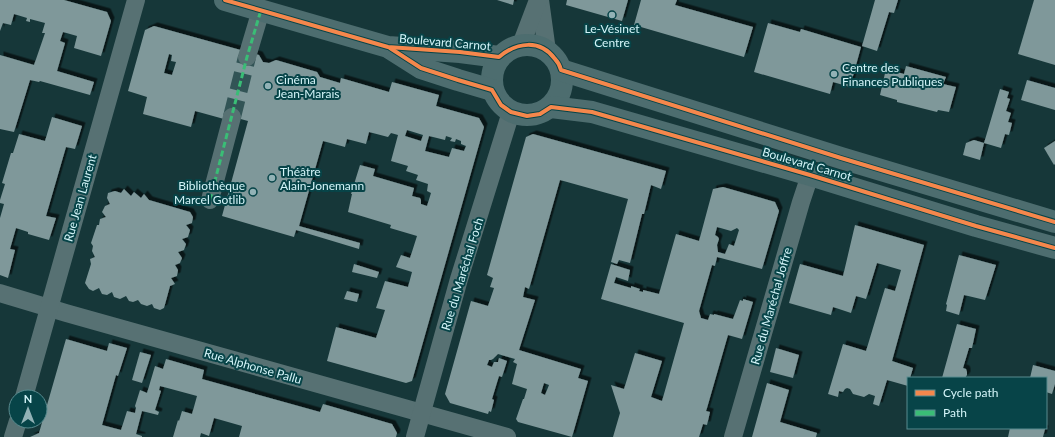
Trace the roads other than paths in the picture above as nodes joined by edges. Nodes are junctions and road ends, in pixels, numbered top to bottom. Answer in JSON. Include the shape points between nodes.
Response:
{"nodes":[{"id":1,"x":136,"y":0,"type":"edge"},
{"id":2,"x":225,"y":0,"type":"edge"},
{"id":3,"x":539,"y":0,"type":"edge"},
{"id":4,"x":261,"y":10,"type":"junction"},
{"id":5,"x":520,"y":45,"type":"junction"},
{"id":6,"x":388,"y":47,"type":"junction"},
{"id":7,"x":547,"y":51,"type":"junction"},
{"id":8,"x":247,"y":57,"type":"tunnel mouth"},
{"id":9,"x":499,"y":57,"type":"junction"},
{"id":10,"x":561,"y":70,"type":"junction"},
{"id":11,"x":492,"y":90,"type":"junction"},
{"id":12,"x":551,"y":107,"type":"junction"},
{"id":13,"x":511,"y":112,"type":"junction"},
{"id":14,"x":232,"y":117,"type":"tunnel mouth"},
{"id":15,"x":810,"y":175,"type":"junction"},
{"id":16,"x":210,"y":200,"type":"dead end"},
{"id":17,"x":1055,"y":222,"type":"edge"},
{"id":18,"x":1055,"y":248,"type":"edge"},
{"id":19,"x":0,"y":293,"type":"edge"},
{"id":20,"x":49,"y":308,"type":"junction"},
{"id":21,"x":26,"y":389,"type":"edge"},
{"id":22,"x":421,"y":413,"type":"junction"},
{"id":23,"x":415,"y":437,"type":"edge"},
{"id":24,"x":507,"y":437,"type":"edge"},
{"id":25,"x":733,"y":437,"type":"edge"}],
"edges":[{"from":1,"to":20,"type":"street","name":"Rue Jean Laurent"},
{"from":2,"to":4,"type":"main road","name":"Boulevard Carnot"},
{"from":3,"to":5,"type":"street"},
{"from":3,"to":7,"type":"street"},
{"from":4,"to":6,"type":"main road","name":"Boulevard Carnot"},
{"from":4,"to":8,"type":"street"},
{"from":5,"to":7,"type":"main road","via":[[534,45]]},
{"from":5,"to":9,"type":"main road"},
{"from":6,"to":9,"type":"main road","name":"Boulevard Carnot"},
{"from":6,"to":11,"type":"main road","name":"Boulevard Carnot","via":[[421,68]]},
{"from":7,"to":10,"type":"main road","via":[[556,59]]},
{"from":9,"to":11,"type":"main road","via":[[492,73]]},
{"from":10,"to":12,"type":"main road","via":[[563,83],[559,96]]},
{"from":10,"to":17,"type":"main road","name":"Boulevard Carnot","via":[[833,156]]},
{"from":11,"to":13,"type":"main road","via":[[501,105]]},
{"from":12,"to":13,"type":"main road","via":[[540,114],[528,116]]},
{"from":12,"to":15,"type":"main road","name":"Boulevard Carnot","via":[[592,112]]},
{"from":13,"to":22,"type":"street","name":"Rue du Maréchal Foch"},
{"from":14,"to":16,"type":"street"},
{"from":15,"to":18,"type":"main road","name":"Boulevard Carnot"},
{"from":15,"to":25,"type":"street","name":"Rue du Maréchal Joffre"},
{"from":19,"to":20,"type":"street","name":"Rue Alphonse Pallu"},
{"from":20,"to":21,"type":"street","name":"Rue Jean Laurent"},
{"from":20,"to":22,"type":"street","name":"Rue Alphonse Pallu"},
{"from":22,"to":23,"type":"street","name":"Rue du Maréchal Foch"},
{"from":22,"to":24,"type":"street","name":"Rue Alphonse Pallu"}]}
